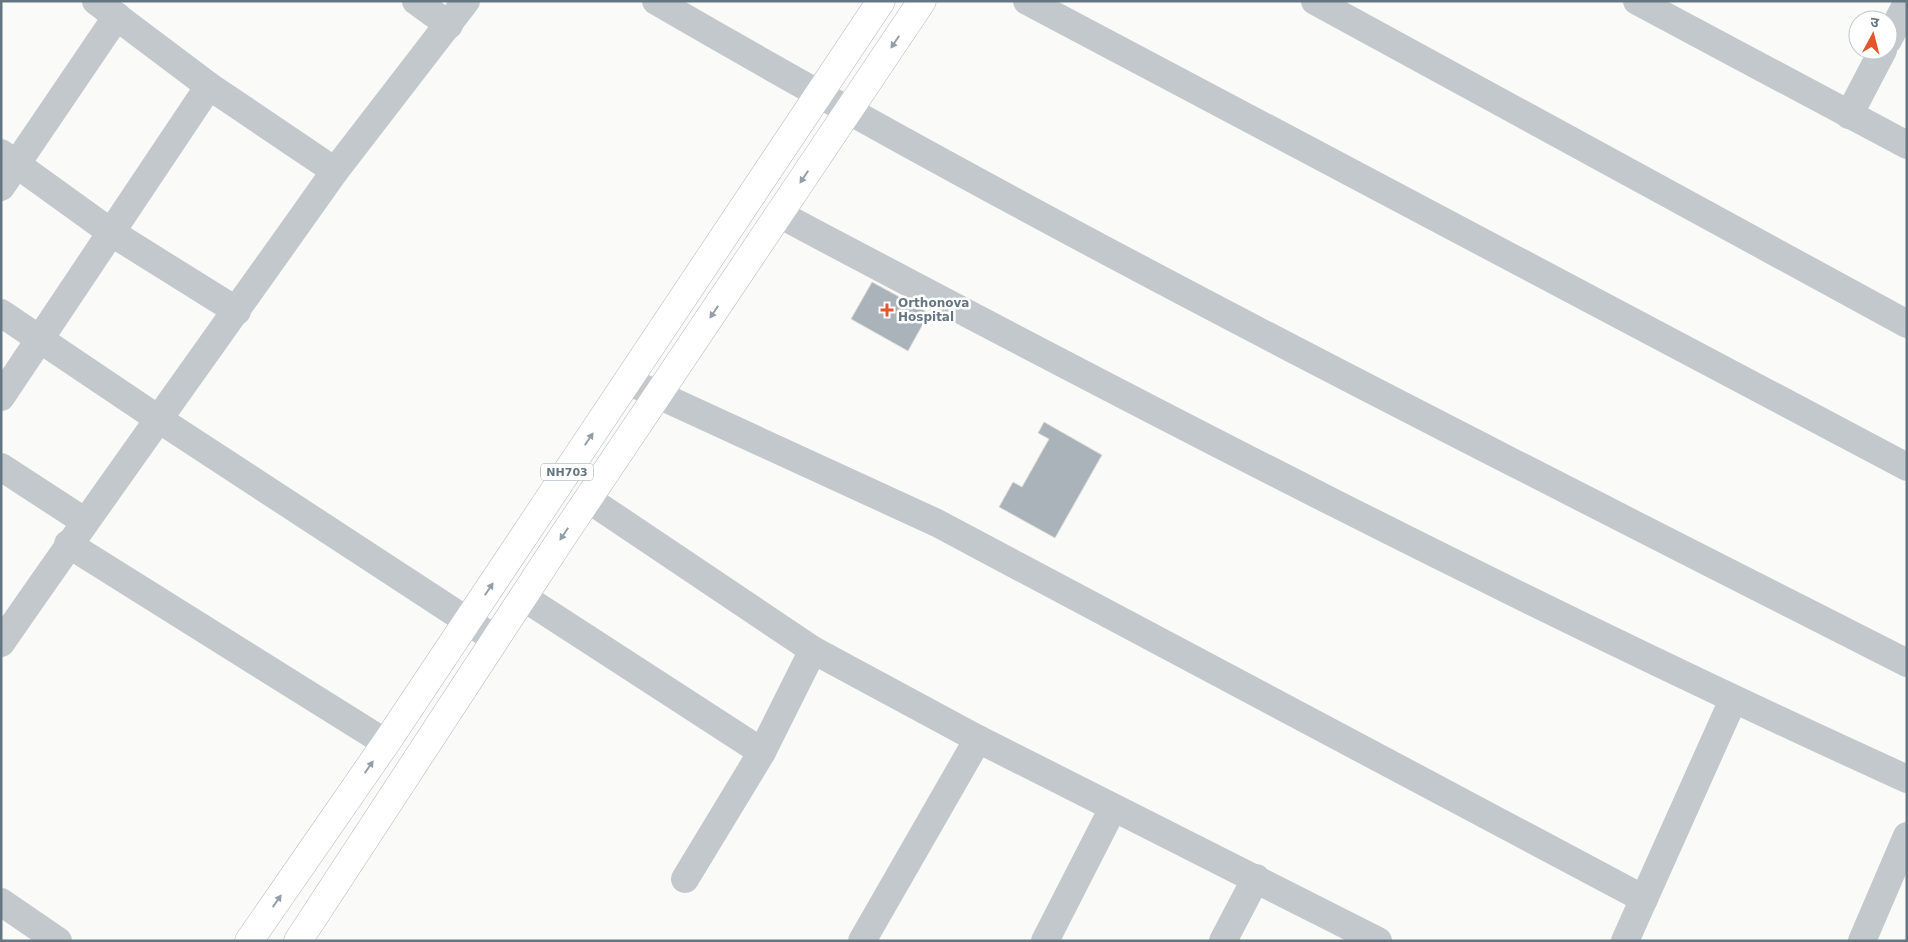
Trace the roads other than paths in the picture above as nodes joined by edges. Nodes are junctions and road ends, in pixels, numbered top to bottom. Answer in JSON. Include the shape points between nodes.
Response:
{"nodes":[{"id":1,"x":416,"y":1,"type":"edge"},
{"id":2,"x":466,"y":1,"type":"edge"},
{"id":3,"x":656,"y":1,"type":"edge"},
{"id":4,"x":881,"y":1,"type":"edge"},
{"id":5,"x":922,"y":1,"type":"edge"},
{"id":6,"x":1028,"y":1,"type":"edge"},
{"id":7,"x":1315,"y":1,"type":"edge"},
{"id":8,"x":1637,"y":1,"type":"edge"},
{"id":9,"x":1907,"y":3,"type":"edge"},
{"id":10,"x":107,"y":9,"type":"edge"},
{"id":11,"x":1898,"y":21,"type":"edge"},
{"id":12,"x":450,"y":25,"type":"junction"},
{"id":13,"x":1878,"y":60,"type":"edge"},
{"id":14,"x":209,"y":86,"type":"junction"},
{"id":15,"x":819,"y":96,"type":"junction"},
{"id":16,"x":848,"y":112,"type":"junction"},
{"id":17,"x":1849,"y":115,"type":"junction"},
{"id":18,"x":1907,"y":145,"type":"edge"},
{"id":19,"x":9,"y":159,"type":"edge"},
{"id":20,"x":335,"y":171,"type":"junction"},
{"id":21,"x":1,"y":187,"type":"edge"},
{"id":22,"x":779,"y":214,"type":"junction"},
{"id":23,"x":112,"y":233,"type":"junction"},
{"id":24,"x":236,"y":311,"type":"junction"},
{"id":25,"x":1,"y":313,"type":"edge"},
{"id":26,"x":1907,"y":324,"type":"edge"},
{"id":27,"x":39,"y":338,"type":"junction"},
{"id":28,"x":628,"y":381,"type":"junction"},
{"id":29,"x":657,"y":396,"type":"junction"},
{"id":30,"x":1,"y":397,"type":"edge"},
{"id":31,"x":160,"y":420,"type":"junction"},
{"id":32,"x":1,"y":467,"type":"edge"},
{"id":33,"x":1907,"y":467,"type":"edge"},
{"id":34,"x":588,"y":499,"type":"junction"},
{"id":35,"x":84,"y":521,"type":"junction"},
{"id":36,"x":68,"y":544,"type":"junction"},
{"id":37,"x":523,"y":597,"type":"junction"},
{"id":38,"x":9,"y":616,"type":"edge"},
{"id":39,"x":467,"y":621,"type":"junction"},
{"id":40,"x":495,"y":639,"type":"junction"},
{"id":41,"x":1,"y":643,"type":"edge"},
{"id":42,"x":813,"y":650,"type":"junction"},
{"id":43,"x":1907,"y":663,"type":"edge"},
{"id":44,"x":1733,"y":700,"type":"junction"},
{"id":45,"x":978,"y":739,"type":"junction"},
{"id":46,"x":386,"y":742,"type":"junction"},
{"id":47,"x":762,"y":752,"type":"junction"},
{"id":48,"x":1907,"y":779,"type":"edge"},
{"id":49,"x":1113,"y":808,"type":"junction"},
{"id":50,"x":1907,"y":836,"type":"edge"},
{"id":51,"x":1256,"y":878,"type":"junction"},
{"id":52,"x":685,"y":879,"type":"dead end"},
{"id":53,"x":1644,"y":899,"type":"junction"},
{"id":54,"x":1,"y":902,"type":"edge"},
{"id":55,"x":58,"y":941,"type":"edge"},
{"id":56,"x":249,"y":941,"type":"edge"},
{"id":57,"x":298,"y":941,"type":"edge"},
{"id":58,"x":862,"y":941,"type":"edge"},
{"id":59,"x":1045,"y":941,"type":"edge"},
{"id":60,"x":1223,"y":941,"type":"edge"},
{"id":61,"x":1378,"y":941,"type":"edge"},
{"id":62,"x":1625,"y":941,"type":"edge"},
{"id":63,"x":1862,"y":941,"type":"edge"}],
"edges":[{"from":1,"to":12,"type":"street"},
{"from":2,"to":12,"type":"street"},
{"from":3,"to":15,"type":"street"},
{"from":4,"to":15,"type":"highway","number":"NH703"},
{"from":5,"to":16,"type":"highway","number":"NH703","one_way":true},
{"from":6,"to":33,"type":"street"},
{"from":7,"to":26,"type":"street"},
{"from":8,"to":17,"type":"street"},
{"from":9,"to":11,"type":"street"},
{"from":10,"to":14,"type":"street"},
{"from":10,"to":19,"type":"street"},
{"from":12,"to":20,"type":"street"},
{"from":13,"to":17,"type":"street"},
{"from":14,"to":20,"type":"street"},
{"from":14,"to":23,"type":"street"},
{"from":15,"to":16,"type":"street"},
{"from":15,"to":28,"type":"highway","number":"NH703"},
{"from":16,"to":22,"type":"highway","number":"NH703","one_way":true},
{"from":16,"to":43,"type":"street","via":[[1223,314]]},
{"from":17,"to":18,"type":"street"},
{"from":19,"to":21,"type":"street"},
{"from":19,"to":23,"type":"street"},
{"from":20,"to":24,"type":"street"},
{"from":22,"to":29,"type":"highway","number":"NH703","one_way":true},
{"from":22,"to":44,"type":"street","via":[[1109,389]]},
{"from":23,"to":24,"type":"street"},
{"from":23,"to":27,"type":"street"},
{"from":24,"to":31,"type":"street"},
{"from":25,"to":27,"type":"street"},
{"from":27,"to":30,"type":"street"},
{"from":27,"to":31,"type":"street"},
{"from":28,"to":29,"type":"street"},
{"from":39,"to":28,"type":"highway","number":"NH703","one_way":true},
{"from":29,"to":34,"type":"highway","number":"NH703"},
{"from":29,"to":53,"type":"street","via":[[954,532]]},
{"from":31,"to":35,"type":"street"},
{"from":31,"to":39,"type":"street"},
{"from":32,"to":35,"type":"street"},
{"from":34,"to":37,"type":"highway","number":"NH703","one_way":true},
{"from":34,"to":42,"type":"street"},
{"from":35,"to":36,"type":"street"},
{"from":36,"to":38,"type":"street"},
{"from":36,"to":46,"type":"street"},
{"from":37,"to":40,"type":"highway","number":"NH703"},
{"from":37,"to":47,"type":"street"},
{"from":38,"to":41,"type":"street"},
{"from":39,"to":40,"type":"street"},
{"from":39,"to":46,"type":"highway","number":"NH703"},
{"from":40,"to":57,"type":"highway","number":"NH703"},
{"from":42,"to":45,"type":"street"},
{"from":42,"to":47,"type":"street"},
{"from":44,"to":48,"type":"street"},
{"from":44,"to":53,"type":"street"},
{"from":45,"to":49,"type":"street"},
{"from":45,"to":58,"type":"street"},
{"from":56,"to":46,"type":"highway","number":"NH703","one_way":true},
{"from":47,"to":52,"type":"street"},
{"from":49,"to":51,"type":"street"},
{"from":49,"to":59,"type":"street"},
{"from":50,"to":63,"type":"street"},
{"from":51,"to":60,"type":"street"},
{"from":51,"to":61,"type":"street"},
{"from":53,"to":62,"type":"street"},
{"from":54,"to":55,"type":"street"}]}
